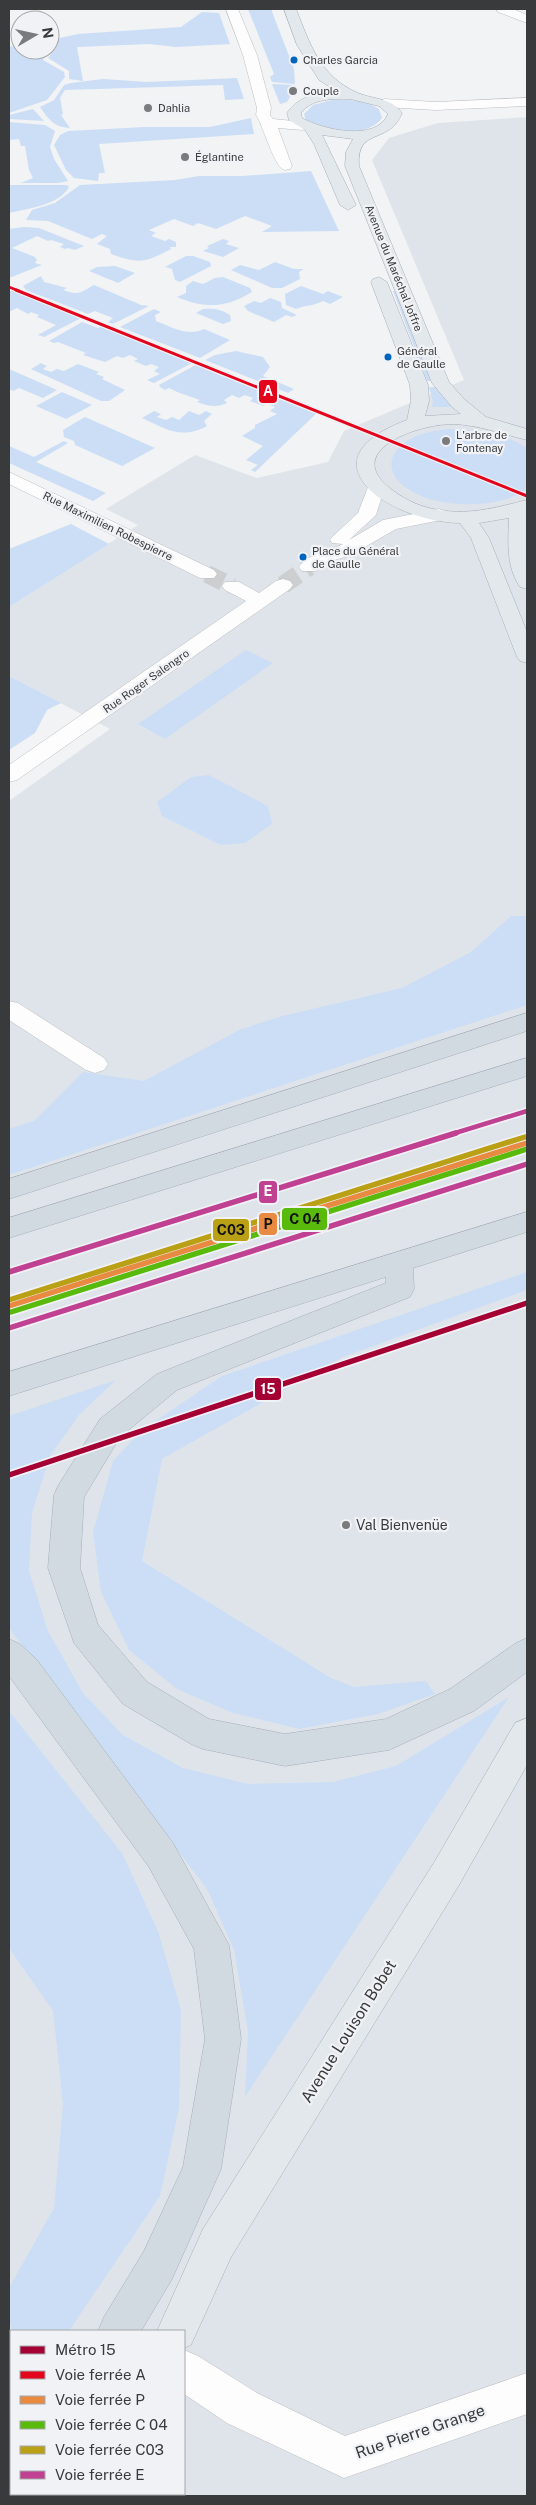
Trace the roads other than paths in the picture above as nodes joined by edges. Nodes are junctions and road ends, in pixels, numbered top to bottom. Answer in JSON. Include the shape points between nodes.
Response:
{"nodes":[{"id":1,"x":232,"y":9,"type":"edge"},
{"id":2,"x":290,"y":9,"type":"edge"},
{"id":3,"x":502,"y":9,"type":"edge"},
{"id":4,"x":527,"y":19,"type":"edge"},
{"id":5,"x":304,"y":46,"type":"junction"},
{"id":6,"x":354,"y":96,"type":"junction"},
{"id":7,"x":384,"y":102,"type":"junction"},
{"id":8,"x":527,"y":102,"type":"edge"},
{"id":9,"x":264,"y":108,"type":"junction"},
{"id":10,"x":298,"y":108,"type":"junction"},
{"id":11,"x":527,"y":108,"type":"edge"},
{"id":12,"x":269,"y":123,"type":"junction"},
{"id":13,"x":389,"y":125,"type":"junction"},
{"id":14,"x":307,"y":128,"type":"junction"},
{"id":15,"x":366,"y":133,"type":"junction"},
{"id":16,"x":285,"y":166,"type":"dead end"},
{"id":17,"x":354,"y":216,"type":"dead end"},
{"id":18,"x":373,"y":265,"type":"dead end"},
{"id":19,"x":479,"y":420,"type":"junction"},
{"id":20,"x":416,"y":424,"type":"junction"},
{"id":21,"x":527,"y":434,"type":"edge"},
{"id":22,"x":9,"y":477,"type":"edge"},
{"id":23,"x":376,"y":486,"type":"junction"},
{"id":24,"x":523,"y":508,"type":"edge"},
{"id":25,"x":439,"y":515,"type":"junction"},
{"id":26,"x":465,"y":517,"type":"junction"},
{"id":27,"x":206,"y":574,"type":"tunnel mouth"},
{"id":28,"x":527,"y":584,"type":"edge"},
{"id":29,"x":232,"y":586,"type":"tunnel mouth"},
{"id":30,"x":283,"y":586,"type":"tunnel mouth"},
{"id":31,"x":260,"y":601,"type":"junction"},
{"id":32,"x":527,"y":657,"type":"edge"},
{"id":33,"x":9,"y":775,"type":"edge"},
{"id":34,"x":9,"y":1009,"type":"edge"},
{"id":35,"x":527,"y":1022,"type":"edge"},
{"id":36,"x":95,"y":1064,"type":"dead end"},
{"id":37,"x":527,"y":1067,"type":"edge"},
{"id":38,"x":9,"y":1190,"type":"edge"},
{"id":39,"x":527,"y":1222,"type":"edge"},
{"id":40,"x":9,"y":1228,"type":"edge"},
{"id":41,"x":399,"y":1264,"type":"junction"},
{"id":42,"x":9,"y":1384,"type":"edge"},
{"id":43,"x":527,"y":1653,"type":"edge"},
{"id":44,"x":9,"y":1654,"type":"edge"},
{"id":45,"x":527,"y":1734,"type":"edge"},
{"id":46,"x":119,"y":2330,"type":"edge"},
{"id":47,"x":177,"y":2330,"type":"edge"},
{"id":48,"x":185,"y":2371,"type":"edge"},
{"id":49,"x":527,"y":2394,"type":"edge"}],
"edges":[{"from":1,"to":9,"type":"street","via":[[250,55]]},
{"from":2,"to":5,"type":"main road"},
{"from":3,"to":4,"type":"street"},
{"from":5,"to":6,"type":"main road","via":[[326,80]]},
{"from":5,"to":10,"type":"main road","via":[[308,90]]},
{"from":6,"to":7,"type":"main road"},
{"from":6,"to":10,"type":"main road","via":[[326,96]]},
{"from":7,"to":8,"type":"street","via":[[436,106]]},
{"from":7,"to":13,"type":"main road","via":[[395,113]]},
{"from":9,"to":10,"type":"street"},
{"from":9,"to":12,"type":"street","via":[[263,114]]},
{"from":10,"to":14,"type":"main road","name":"Avenue du Maréchal Joffre","via":[[296,120]]},
{"from":11,"to":13,"type":"street","via":[[434,114]]},
{"from":12,"to":14,"type":"street"},
{"from":12,"to":16,"type":"street"},
{"from":13,"to":15,"type":"main road"},
{"from":14,"to":15,"type":"main road","via":[[335,135]]},
{"from":14,"to":17,"type":"main road","name":"Avenue du Maréchal Joffre","via":[[322,144]]},
{"from":15,"to":19,"type":"main road","name":"Avenue du Maréchal Joffre","via":[[351,155],[352,166],[441,383]]},
{"from":18,"to":20,"type":"main road","name":"Avenue du Maréchal Joffre","via":[[419,385]]},
{"from":19,"to":20,"type":"main road","via":[[447,419]]},
{"from":19,"to":21,"type":"main road"},
{"from":20,"to":23,"type":"main road","via":[[393,432],[374,445],[366,465],[368,476]]},
{"from":22,"to":27,"type":"street","name":"Rue Maximilien Robespierre"},
{"from":23,"to":25,"type":"main road","via":[[401,504]]},
{"from":23,"to":25,"type":"street","via":[[368,515],[317,562],[344,551],[390,524]]},
{"from":24,"to":26,"type":"main road"},
{"from":24,"to":28,"type":"main road","via":[[518,557]]},
{"from":25,"to":26,"type":"main road"},
{"from":26,"to":32,"type":"main road","via":[[480,538]]},
{"from":29,"to":31,"type":"street"},
{"from":30,"to":31,"type":"street","name":"Rue Roger Salengro"},
{"from":31,"to":33,"type":"street","name":"Rue Roger Salengro"},
{"from":34,"to":36,"type":"street"},
{"from":35,"to":38,"type":"highway"},
{"from":37,"to":40,"type":"highway"},
{"from":39,"to":41,"type":"highway"},
{"from":41,"to":42,"type":"highway"},
{"from":41,"to":43,"type":"highway","via":[[400,1289],[168,1382],[110,1428],[69,1495],[64,1568],[85,1633],[135,1692],[203,1733],[285,1750],[389,1734],[462,1700]]},
{"from":44,"to":46,"type":"highway","via":[[26,1672],[161,1855],[211,1945],[223,2039],[202,2169],[158,2265]]},
{"from":45,"to":47,"type":"main road","name":"Avenue Louison Bobet","via":[[446,1872],[217,2243]]},
{"from":48,"to":49,"type":"street","name":"Rue Pierre Grange","via":[[242,2408],[344,2457]]}]}
